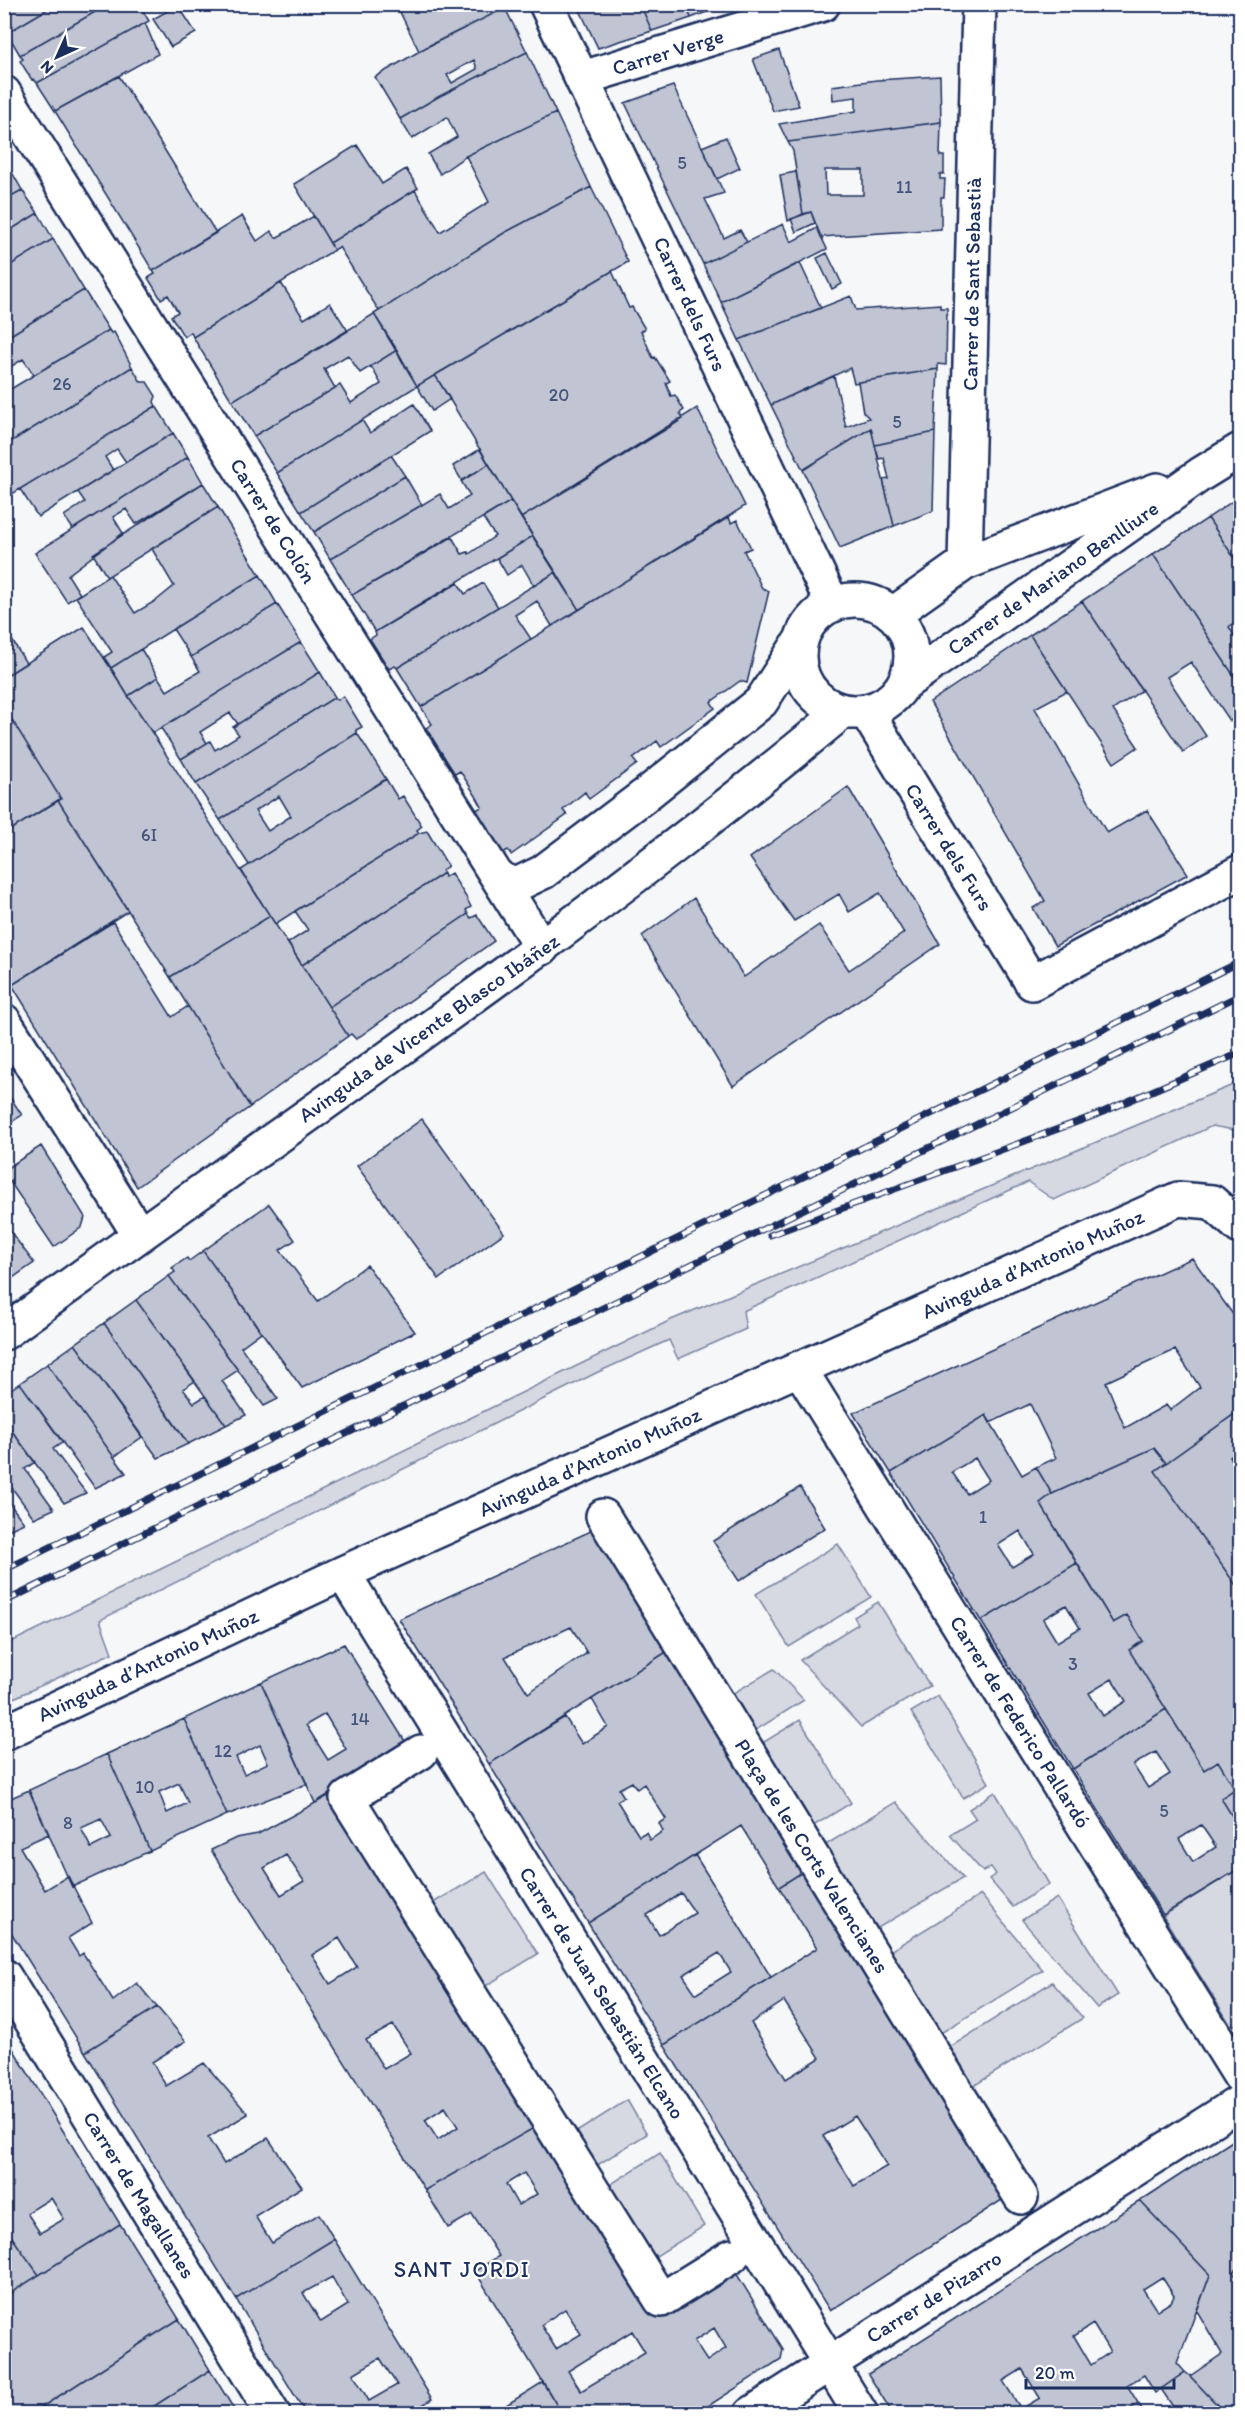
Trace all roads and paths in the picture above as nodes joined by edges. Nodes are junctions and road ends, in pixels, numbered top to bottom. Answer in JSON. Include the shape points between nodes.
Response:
{"nodes":[{"id":1,"x":546,"y":4,"type":"edge"},
{"id":2,"x":823,"y":4,"type":"edge"},
{"id":3,"x":979,"y":4,"type":"edge"},
{"id":4,"x":583,"y":78,"type":"junction"},
{"id":5,"x":4,"y":93,"type":"edge"},
{"id":6,"x":1240,"y":450,"type":"edge"},
{"id":7,"x":1201,"y":474,"type":"junction"},
{"id":8,"x":965,"y":563,"type":"junction"},
{"id":9,"x":833,"y":605,"type":"junction"},
{"id":10,"x":893,"y":614,"type":"junction"},
{"id":11,"x":801,"y":640,"type":"junction"},
{"id":12,"x":904,"y":683,"type":"junction"},
{"id":13,"x":854,"y":711,"type":"junction"},
{"id":14,"x":1240,"y":872,"type":"edge"},
{"id":15,"x":498,"y":878,"type":"junction"},
{"id":16,"x":542,"y":948,"type":"junction"},
{"id":17,"x":4,"y":1021,"type":"edge"},
{"id":18,"x":1240,"y":1227,"type":"edge"},
{"id":19,"x":139,"y":1234,"type":"junction"},
{"id":20,"x":4,"y":1333,"type":"edge"},
{"id":21,"x":799,"y":1368,"type":"junction"},
{"id":22,"x":603,"y":1516,"type":"dead end"},
{"id":23,"x":343,"y":1573,"type":"junction"},
{"id":24,"x":4,"y":1733,"type":"edge"},
{"id":25,"x":421,"y":1752,"type":"dead end"},
{"id":26,"x":4,"y":1976,"type":"edge"},
{"id":27,"x":1240,"y":2076,"type":"edge"},
{"id":28,"x":1240,"y":2102,"type":"edge"},
{"id":29,"x":1020,"y":2197,"type":"dead end"},
{"id":30,"x":732,"y":2256,"type":"dead end"},
{"id":31,"x":829,"y":2363,"type":"junction"},
{"id":32,"x":273,"y":2414,"type":"edge"},
{"id":33,"x":751,"y":2414,"type":"edge"},
{"id":34,"x":861,"y":2414,"type":"edge"}],
"edges":[{"from":1,"to":4,"type":"street","name":"Carrer dels Furs"},
{"from":2,"to":4,"type":"street","name":"Carrer Verge"},
{"from":3,"to":8,"type":"street","name":"Carrer de Sant Sebastià"},
{"from":4,"to":9,"type":"street","name":"Carrer dels Furs"},
{"from":5,"to":15,"type":"street","name":"Carrer de Colón"},
{"from":6,"to":7,"type":"street","name":"Carrer de Mariano Benlliure"},
{"from":7,"to":8,"type":"street","name":"Carrer de Mariano Benlliure"},
{"from":7,"to":12,"type":"street","name":"Carrer de Mariano Benlliure"},
{"from":8,"to":10,"type":"street","name":"Carrer de Mariano Benlliure"},
{"from":9,"to":10,"type":"street","via":[[855,599]]},
{"from":9,"to":11,"type":"street","via":[[808,624]]},
{"from":10,"to":12,"type":"street","via":[[910,646],[910,665]]},
{"from":11,"to":13,"type":"street","via":[[799,659],[812,692],[826,704]]},
{"from":11,"to":15,"type":"street","via":[[761,702],[644,796],[543,872],[516,885]]},
{"from":12,"to":13,"type":"street","via":[[895,696],[881,705]]},
{"from":13,"to":14,"type":"street","name":"Carrer dels Furs","via":[[1032,983]]},
{"from":13,"to":16,"type":"street","name":"Avinguda de Vicente Blasco Ibáñez"},
{"from":15,"to":16,"type":"street","name":"Carrer de Colón"},
{"from":16,"to":19,"type":"street","name":"Avinguda de Vicente Blasco Ibáñez"},
{"from":17,"to":19,"type":"street"},
{"from":18,"to":21,"type":"street","name":"Avinguda d’Antonio Muñoz","via":[[1212,1202],[1178,1199]]},
{"from":19,"to":20,"type":"street","name":"Avinguda de Vicente Blasco Ibáñez"},
{"from":21,"to":23,"type":"street","name":"Avinguda d’Antonio Muñoz"},
{"from":21,"to":27,"type":"street","name":"Carrer de Federico Pallardó"},
{"from":22,"to":29,"type":"street","name":"Plaça de les Corts Valencianes"},
{"from":23,"to":24,"type":"street","name":"Avinguda d’Antonio Muñoz"},
{"from":23,"to":31,"type":"street","name":"Carrer de Juan Sebastián Elcano"},
{"from":25,"to":30,"type":"street","via":[[347,1798],[661,2300]]},
{"from":26,"to":32,"type":"street","name":"Carrer de Magallanes"},
{"from":28,"to":31,"type":"street","name":"Carrer de Pizarro"},
{"from":31,"to":33,"type":"street","name":"Carrer de Pizarro"},
{"from":31,"to":34,"type":"street","name":"Carrer de Juan Sebastián Elcano"}]}
